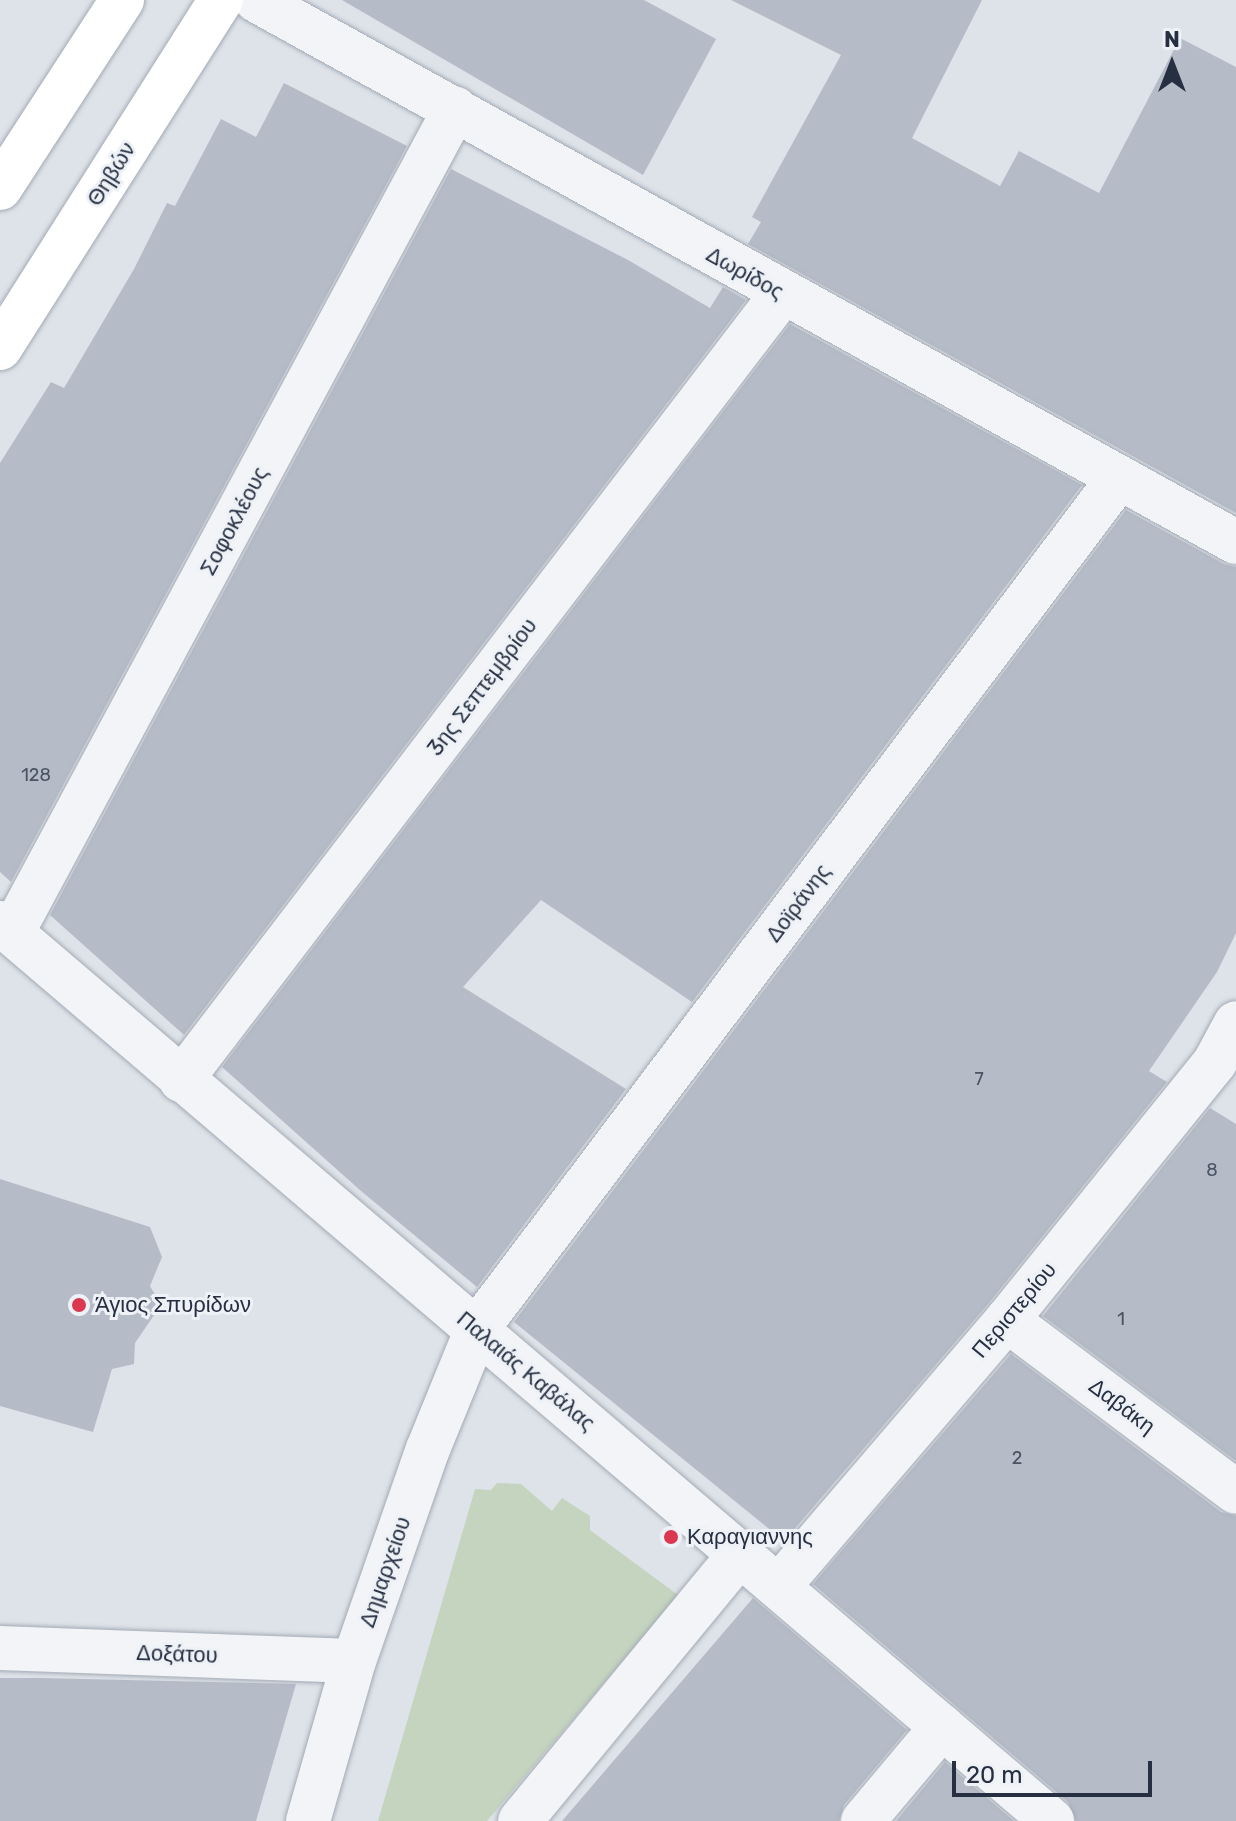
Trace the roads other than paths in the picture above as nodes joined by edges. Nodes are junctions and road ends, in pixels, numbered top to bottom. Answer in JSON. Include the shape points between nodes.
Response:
{"nodes":[{"id":1,"x":122,"y":0,"type":"edge"},
{"id":2,"x":221,"y":0,"type":"edge"},
{"id":3,"x":256,"y":0,"type":"edge"},
{"id":4,"x":455,"y":109,"type":"junction"},
{"id":5,"x":0,"y":188,"type":"edge"},
{"id":6,"x":782,"y":294,"type":"junction"},
{"id":7,"x":0,"y":348,"type":"edge"},
{"id":8,"x":1119,"y":478,"type":"junction"},
{"id":9,"x":1236,"y":542,"type":"edge"},
{"id":10,"x":6,"y":928,"type":"edge"},
{"id":11,"x":1236,"y":1023,"type":"edge"},
{"id":12,"x":1225,"y":1069,"type":"edge"},
{"id":13,"x":181,"y":1080,"type":"junction"},
{"id":14,"x":1007,"y":1320,"type":"junction"},
{"id":15,"x":477,"y":1329,"type":"junction"},
{"id":16,"x":1236,"y":1492,"type":"edge"},
{"id":17,"x":740,"y":1554,"type":"junction"},
{"id":18,"x":779,"y":1586,"type":"junction"},
{"id":19,"x":0,"y":1648,"type":"edge"},
{"id":20,"x":354,"y":1661,"type":"junction"},
{"id":21,"x":942,"y":1727,"type":"junction"},
{"id":22,"x":308,"y":1821,"type":"edge"},
{"id":23,"x":520,"y":1821,"type":"edge"},
{"id":24,"x":863,"y":1821,"type":"edge"},
{"id":25,"x":1052,"y":1821,"type":"edge"}],
"edges":[{"from":1,"to":5,"type":"main road"},
{"from":2,"to":7,"type":"main road","name":"Θηβών"},
{"from":3,"to":4,"type":"street","name":"Δωρίδος"},
{"from":4,"to":6,"type":"street","name":"Δωρίδος"},
{"from":4,"to":10,"type":"street","name":"Σοφοκλέους"},
{"from":6,"to":8,"type":"street","name":"Δωρίδος"},
{"from":6,"to":13,"type":"street","name":"3ης Σεπτεμβρίου"},
{"from":8,"to":9,"type":"street","name":"Δωρίδος"},
{"from":8,"to":15,"type":"street","name":"Δοϊράνης"},
{"from":10,"to":13,"type":"street","name":"Παλαιάς Καβάλας"},
{"from":11,"to":12,"type":"street","name":"Περιστερίου"},
{"from":12,"to":14,"type":"street","name":"Περιστερίου"},
{"from":13,"to":15,"type":"street","name":"Παλαιάς Καβάλας"},
{"from":14,"to":16,"type":"street","name":"Δαβάκη"},
{"from":14,"to":18,"type":"street","name":"Περιστερίου"},
{"from":15,"to":17,"type":"street","name":"Παλαιάς Καβάλας"},
{"from":15,"to":20,"type":"street","name":"Δημαρχείου","via":[[428,1449]]},
{"from":17,"to":18,"type":"street","name":"Παλαιάς Καβάλας"},
{"from":17,"to":23,"type":"street"},
{"from":18,"to":21,"type":"street","name":"Παλαιάς Καβάλας"},
{"from":19,"to":20,"type":"street","name":"Δοξάτου"},
{"from":20,"to":22,"type":"street","name":"Δημαρχείου"},
{"from":21,"to":24,"type":"street"},
{"from":21,"to":25,"type":"street","name":"Παλαιάς Καβάλας"}]}
